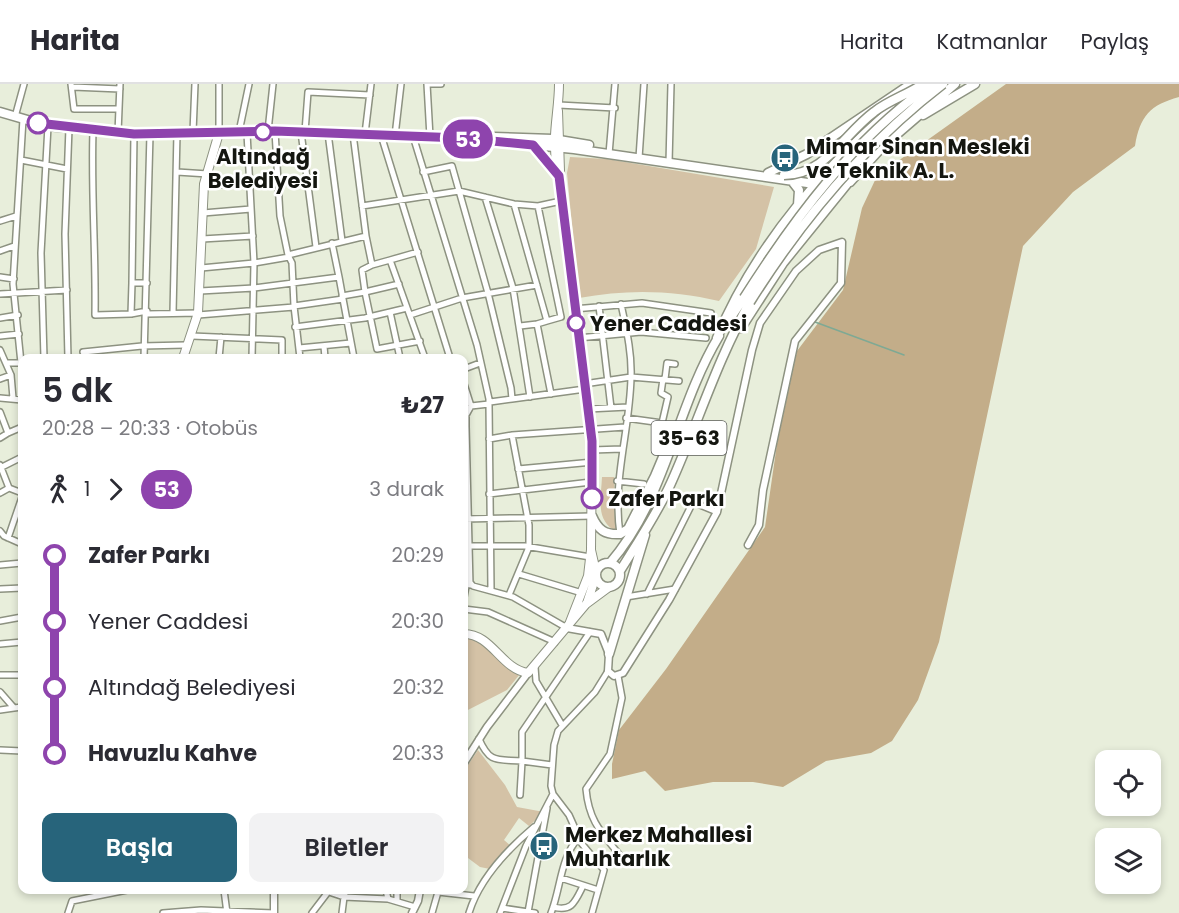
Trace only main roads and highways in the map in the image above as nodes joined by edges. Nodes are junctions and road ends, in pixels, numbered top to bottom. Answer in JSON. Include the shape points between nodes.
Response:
{"nodes":[{"id":1,"x":559,"y":84,"type":"edge"},
{"id":2,"x":911,"y":84,"type":"edge"},
{"id":3,"x":923,"y":84,"type":"edge"},
{"id":4,"x":932,"y":84,"type":"edge"},
{"id":5,"x":944,"y":84,"type":"edge"},
{"id":6,"x":955,"y":84,"type":"edge"},
{"id":7,"x":975,"y":84,"type":"edge"},
{"id":8,"x":559,"y":108,"type":"junction"},
{"id":9,"x":0,"y":112,"type":"edge"},
{"id":10,"x":909,"y":122,"type":"junction"},
{"id":11,"x":869,"y":130,"type":"junction"},
{"id":12,"x":219,"y":134,"type":"junction"},
{"id":13,"x":461,"y":138,"type":"junction"},
{"id":14,"x":557,"y":143,"type":"junction"},
{"id":15,"x":533,"y":145,"type":"junction"},
{"id":16,"x":882,"y":147,"type":"junction"},
{"id":17,"x":574,"y":149,"type":"junction"},
{"id":18,"x":610,"y":152,"type":"junction"},
{"id":19,"x":669,"y":160,"type":"junction"},
{"id":20,"x":832,"y":168,"type":"junction"},
{"id":21,"x":776,"y":174,"type":"junction"},
{"id":22,"x":559,"y":176,"type":"junction"},
{"id":23,"x":792,"y":181,"type":"junction"},
{"id":24,"x":849,"y":182,"type":"junction"},
{"id":25,"x":816,"y":185,"type":"junction"},
{"id":26,"x":798,"y":206,"type":"junction"},
{"id":27,"x":747,"y":300,"type":"junction"},
{"id":28,"x":717,"y":338,"type":"junction"},
{"id":29,"x":184,"y":354,"type":"edge"},
{"id":30,"x":723,"y":354,"type":"junction"},
{"id":31,"x":683,"y":413,"type":"junction"},
{"id":32,"x":592,"y":516,"type":"junction"},
{"id":33,"x":647,"y":528,"type":"junction"},
{"id":34,"x":592,"y":554,"type":"junction"},
{"id":35,"x":609,"y":563,"type":"junction"},
{"id":36,"x":620,"y":571,"type":"junction"},
{"id":37,"x":596,"y":574,"type":"junction"},
{"id":38,"x":609,"y":587,"type":"junction"},
{"id":39,"x":586,"y":604,"type":"junction"},
{"id":40,"x":567,"y":628,"type":"junction"},
{"id":41,"x":468,"y":634,"type":"edge"},
{"id":42,"x":609,"y":654,"type":"road end"}],
"edges":[{"from":1,"to":8,"type":"main road"},
{"from":2,"to":21,"type":"main road"},
{"from":3,"to":11,"type":"main road"},
{"from":3,"to":21,"type":"main road","bridge":true,"via":[[868,116],[813,170]]},
{"from":4,"to":27,"type":"main road","bridge":true,"via":[[884,124],[819,192],[773,252]]},
{"from":5,"to":27,"type":"main road","bridge":true,"via":[[884,134],[825,196]]},
{"from":6,"to":10,"type":"main road"},
{"from":7,"to":10,"type":"main road"},
{"from":8,"to":14,"type":"main road"},
{"from":8,"to":14,"type":"main road"},
{"from":9,"to":12,"type":"main road","via":[[48,126],[93,131]]},
{"from":10,"to":16,"type":"main road"},
{"from":11,"to":16,"type":"main road","via":[[869,146]]},
{"from":11,"to":20,"type":"main road"},
{"from":12,"to":13,"type":"main road","via":[[272,131]]},
{"from":12,"to":29,"type":"main road","via":[[204,186],[198,314]]},
{"from":13,"to":14,"type":"main road","via":[[498,136]]},
{"from":13,"to":15,"type":"main road"},
{"from":14,"to":15,"type":"main road"},
{"from":14,"to":17,"type":"main road"},
{"from":14,"to":18,"type":"main road"},
{"from":14,"to":22,"type":"main road"},
{"from":15,"to":22,"type":"main road"},
{"from":16,"to":24,"type":"main road"},
{"from":17,"to":18,"type":"main road"},
{"from":17,"to":22,"type":"main road"},
{"from":18,"to":19,"type":"main road"},
{"from":19,"to":21,"type":"main road"},
{"from":19,"to":23,"type":"main road"},
{"from":20,"to":21,"type":"main road","via":[[810,178]]},
{"from":20,"to":25,"type":"main road"},
{"from":22,"to":32,"type":"main road","via":[[592,450]]},
{"from":23,"to":25,"type":"main road"},
{"from":23,"to":26,"type":"main road","via":[[799,190]]},
{"from":24,"to":25,"type":"main road","via":[[839,186]]},
{"from":24,"to":30,"type":"main road","via":[[783,263]]},
{"from":25,"to":26,"type":"main road"},
{"from":26,"to":28,"type":"main road","via":[[747,279]]},
{"from":27,"to":28,"type":"main road","number":"35-63"},
{"from":27,"to":30,"type":"main road","number":"35-63"},
{"from":28,"to":31,"type":"main road","number":"35-63"},
{"from":30,"to":33,"type":"main road","number":"35-63","via":[[671,483]]},
{"from":31,"to":32,"type":"main road","via":[[627,529],[620,534],[605,532]]},
{"from":31,"to":35,"type":"main road","number":"35-63","via":[[654,493],[635,530]]},
{"from":32,"to":34,"type":"main road"},
{"from":33,"to":36,"type":"main road","number":"35-63"},
{"from":33,"to":42,"type":"main road"},
{"from":34,"to":35,"type":"main road"},
{"from":34,"to":37,"type":"main road"},
{"from":34,"to":40,"type":"main road","via":[[582,594]]},
{"from":35,"to":36,"type":"main road"},
{"from":35,"to":37,"type":"main road","via":[[601,565]]},
{"from":36,"to":38,"type":"main road","via":[[619,580]]},
{"from":37,"to":38,"type":"main road","via":[[600,584]]},
{"from":37,"to":39,"type":"main road"},
{"from":38,"to":39,"type":"main road"},
{"from":39,"to":40,"type":"main road"},
{"from":40,"to":41,"type":"main road","via":[[532,670],[517,672],[478,635]]}]}
